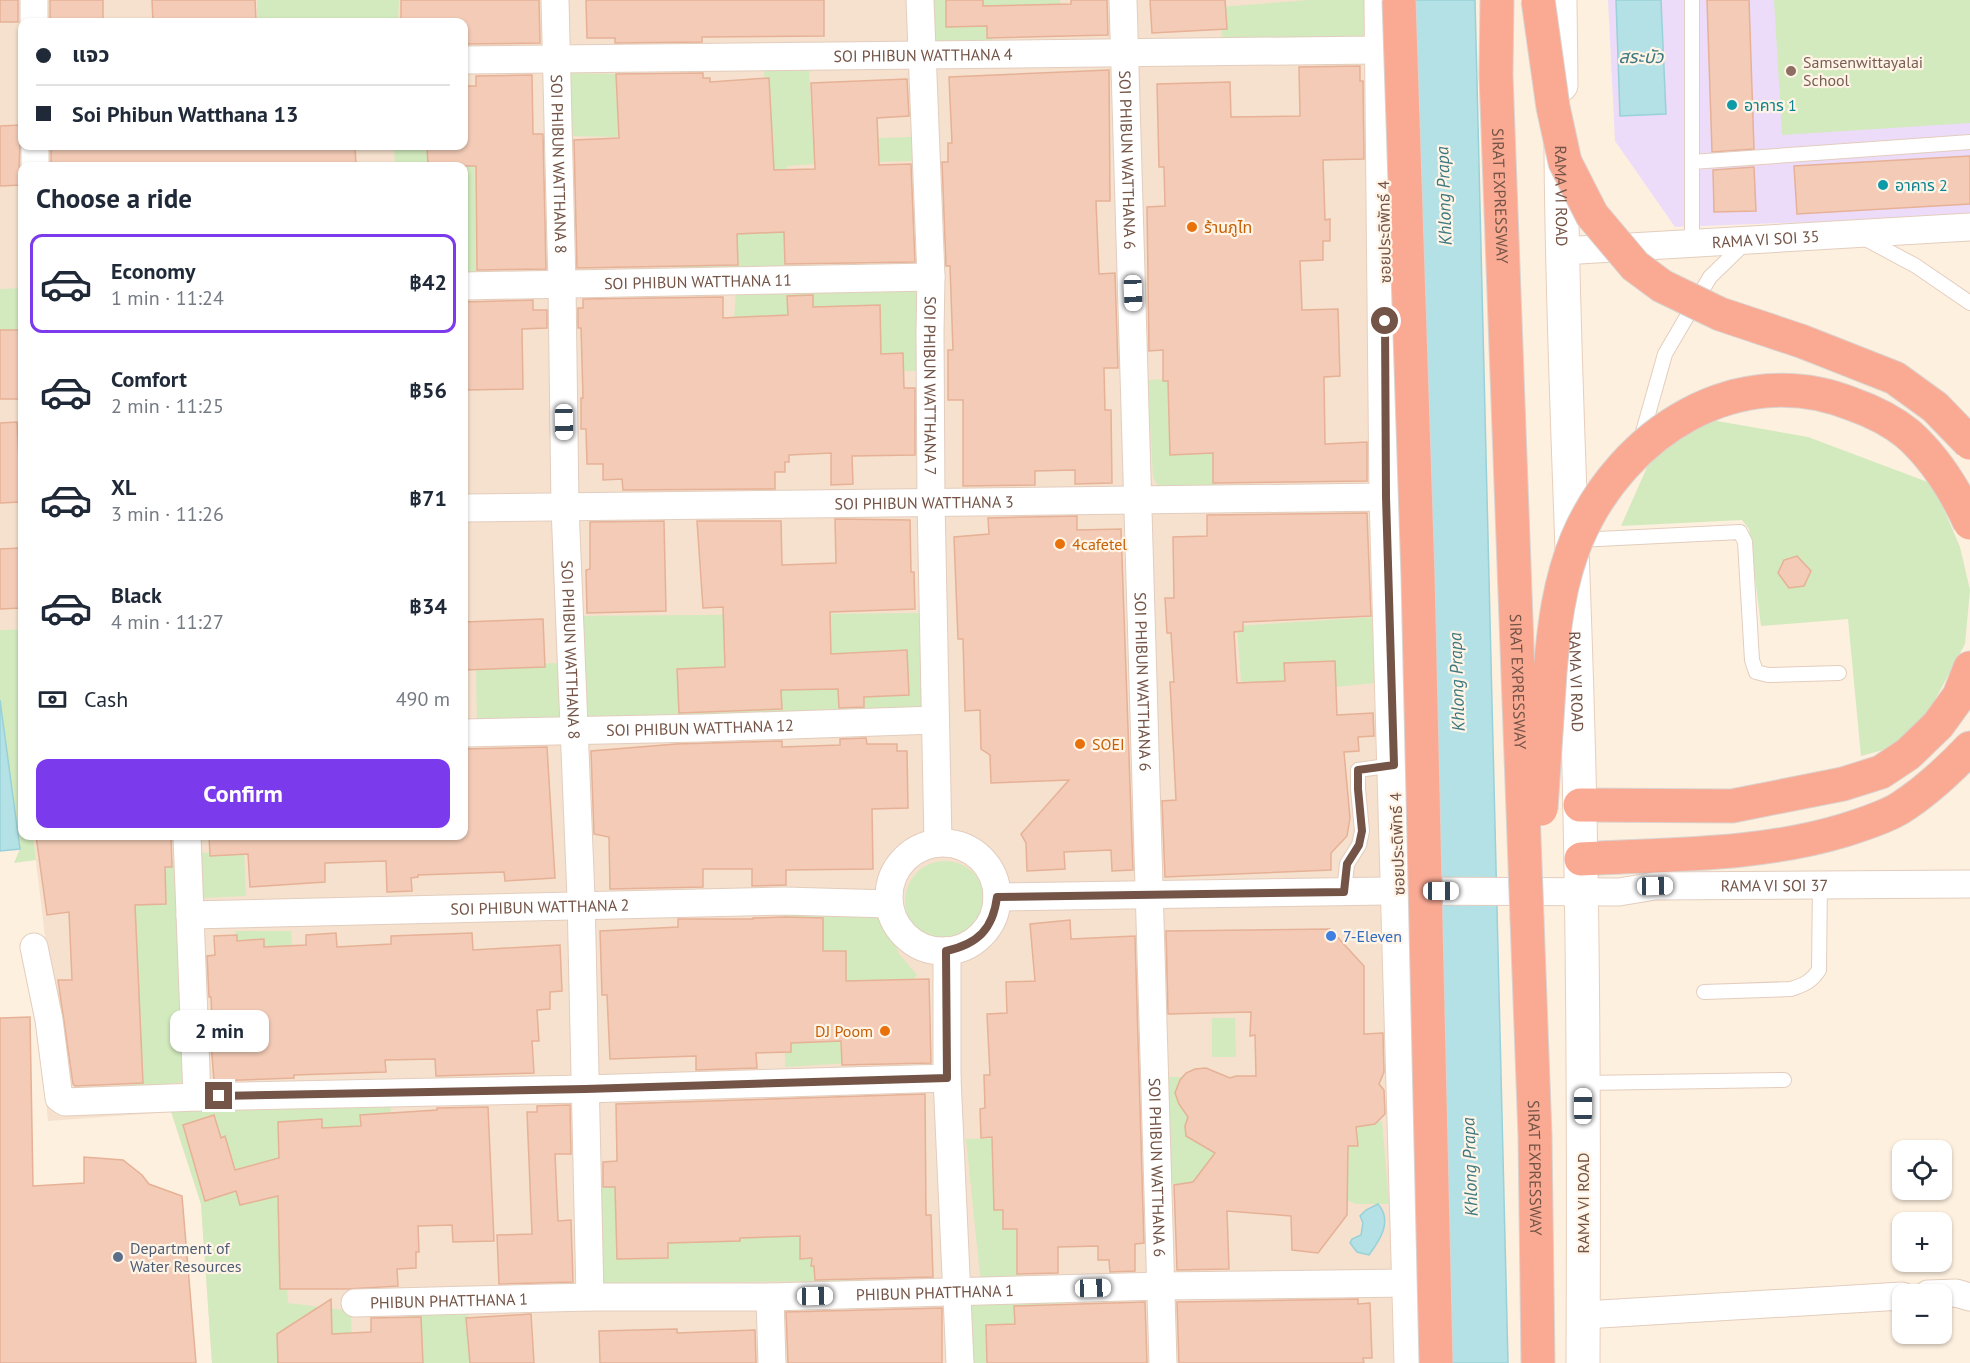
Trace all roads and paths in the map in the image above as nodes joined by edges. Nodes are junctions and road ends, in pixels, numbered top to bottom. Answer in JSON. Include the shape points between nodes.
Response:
{"nodes":[{"id":1,"x":34,"y":0,"type":"edge"},
{"id":2,"x":555,"y":0,"type":"edge"},
{"id":3,"x":920,"y":0,"type":"edge"},
{"id":4,"x":1124,"y":0,"type":"edge"},
{"id":5,"x":1381,"y":0,"type":"edge"},
{"id":6,"x":1399,"y":0,"type":"edge"},
{"id":7,"x":1497,"y":0,"type":"edge"},
{"id":8,"x":1538,"y":0,"type":"edge"},
{"id":9,"x":1560,"y":0,"type":"edge"},
{"id":10,"x":1692,"y":0,"type":"edge"},
{"id":11,"x":34,"y":18,"type":"edge"},
{"id":12,"x":1383,"y":48,"type":"junction"},
{"id":13,"x":1126,"y":52,"type":"junction"},
{"id":14,"x":921,"y":55,"type":"junction"},
{"id":15,"x":558,"y":59,"type":"junction"},
{"id":16,"x":468,"y":60,"type":"edge"},
{"id":17,"x":1970,"y":142,"type":"edge"},
{"id":18,"x":1692,"y":162,"type":"junction"},
{"id":19,"x":1970,"y":227,"type":"edge"},
{"id":20,"x":1854,"y":233,"type":"junction"},
{"id":21,"x":1749,"y":240,"type":"junction"},
{"id":22,"x":1692,"y":245,"type":"junction"},
{"id":23,"x":1562,"y":251,"type":"junction"},
{"id":24,"x":931,"y":277,"type":"junction"},
{"id":25,"x":562,"y":285,"type":"junction"},
{"id":26,"x":468,"y":286,"type":"edge"},
{"id":27,"x":1970,"y":303,"type":"edge"},
{"id":28,"x":1970,"y":443,"type":"edge"},
{"id":29,"x":1386,"y":497,"type":"junction"},
{"id":30,"x":1139,"y":499,"type":"junction"},
{"id":31,"x":931,"y":502,"type":"junction"},
{"id":32,"x":565,"y":507,"type":"junction"},
{"id":33,"x":468,"y":508,"type":"edge"},
{"id":34,"x":1970,"y":523,"type":"edge"},
{"id":35,"x":1572,"y":538,"type":"junction"},
{"id":36,"x":1970,"y":668,"type":"edge"},
{"id":37,"x":1839,"y":673,"type":"dead end"},
{"id":38,"x":936,"y":720,"type":"junction"},
{"id":39,"x":573,"y":731,"type":"junction"},
{"id":40,"x":468,"y":733,"type":"edge"},
{"id":41,"x":1970,"y":748,"type":"edge"},
{"id":42,"x":1394,"y":765,"type":"junction"},
{"id":43,"x":1580,"y":805,"type":"junction"},
{"id":44,"x":187,"y":840,"type":"edge"},
{"id":45,"x":938,"y":843,"type":"junction"},
{"id":46,"x":1581,"y":859,"type":"junction"},
{"id":47,"x":1820,"y":884,"type":"junction"},
{"id":48,"x":1970,"y":884,"type":"edge"},
{"id":49,"x":1409,"y":891,"type":"junction"},
{"id":50,"x":1344,"y":892,"type":"junction"},
{"id":51,"x":1564,"y":892,"type":"junction"},
{"id":52,"x":1149,"y":894,"type":"junction"},
{"id":53,"x":997,"y":897,"type":"junction"},
{"id":54,"x":889,"y":904,"type":"junction"},
{"id":55,"x":580,"y":906,"type":"junction"},
{"id":56,"x":190,"y":915,"type":"junction"},
{"id":57,"x":1527,"y":919,"type":"junction"},
{"id":58,"x":34,"y":947,"type":"dead end"},
{"id":59,"x":946,"y":951,"type":"junction"},
{"id":60,"x":1704,"y":992,"type":"dead end"},
{"id":61,"x":947,"y":1078,"type":"junction"},
{"id":62,"x":1784,"y":1080,"type":"dead end"},
{"id":63,"x":1583,"y":1083,"type":"junction"},
{"id":64,"x":585,"y":1089,"type":"junction"},
{"id":65,"x":197,"y":1097,"type":"junction"},
{"id":66,"x":1409,"y":1283,"type":"junction"},
{"id":67,"x":1161,"y":1286,"type":"junction"},
{"id":68,"x":958,"y":1292,"type":"junction"},
{"id":69,"x":1952,"y":1293,"type":"edge"},
{"id":70,"x":590,"y":1297,"type":"junction"},
{"id":71,"x":770,"y":1297,"type":"junction"},
{"id":72,"x":1892,"y":1297,"type":"edge"},
{"id":73,"x":1970,"y":1297,"type":"edge"},
{"id":74,"x":355,"y":1303,"type":"dead end"},
{"id":75,"x":1584,"y":1315,"type":"junction"},
{"id":76,"x":772,"y":1363,"type":"edge"},
{"id":77,"x":960,"y":1363,"type":"edge"},
{"id":78,"x":1163,"y":1363,"type":"edge"},
{"id":79,"x":1411,"y":1363,"type":"edge"},
{"id":80,"x":1436,"y":1363,"type":"edge"},
{"id":81,"x":1538,"y":1363,"type":"edge"},
{"id":82,"x":1583,"y":1363,"type":"edge"}],
"edges":[{"from":1,"to":11,"type":"street"},
{"from":2,"to":15,"type":"street","name":"SOI PHIBUN WATTHANA 8"},
{"from":3,"to":14,"type":"street","name":"SOI PHIBUN WATTHANA 7"},
{"from":4,"to":13,"type":"street","name":"SOI PHIBUN WATTHANA 6"},
{"from":5,"to":12,"type":"main road","name":"ซอยประดิพัทธ์ 4"},
{"from":6,"to":80,"type":"highway","bridge":true,"via":[[1418,565]]},
{"from":7,"to":57,"type":"highway","name":"SIRAT EXPRESSWAY","bridge":true,"via":[[1496,75]]},
{"from":8,"to":28,"type":"highway","bridge":true,"via":[[1565,162],[1592,215],[1635,266],[1662,286],[1720,314],[1895,378],[1935,407]]},
{"from":9,"to":23,"type":"main road","name":"RAMA VI ROAD"},
{"from":10,"to":18,"type":"lane"},
{"from":12,"to":13,"type":"street","name":"SOI PHIBUN WATTHANA 4"},
{"from":12,"to":29,"type":"main road","name":"ซอยประดิพัทธ์ 4"},
{"from":13,"to":14,"type":"street","name":"SOI PHIBUN WATTHANA 4"},
{"from":13,"to":30,"type":"street","name":"SOI PHIBUN WATTHANA 6"},
{"from":14,"to":15,"type":"street","name":"SOI PHIBUN WATTHANA 4"},
{"from":14,"to":24,"type":"street","name":"SOI PHIBUN WATTHANA 7"},
{"from":15,"to":16,"type":"street","name":"SOI PHIBUN WATTHANA 4"},
{"from":15,"to":25,"type":"street","name":"SOI PHIBUN WATTHANA 8"},
{"from":17,"to":18,"type":"lane"},
{"from":18,"to":22,"type":"lane"},
{"from":19,"to":20,"type":"street","name":"RAMA VI SOI 35"},
{"from":20,"to":21,"type":"street","name":"RAMA VI SOI 35"},
{"from":20,"to":27,"type":"lane","via":[[1916,266]]},
{"from":21,"to":22,"type":"street","name":"RAMA VI SOI 35"},
{"from":21,"to":35,"type":"lane","via":[[1710,278],[1665,354],[1626,485],[1604,512]]},
{"from":22,"to":23,"type":"street","name":"RAMA VI SOI 35"},
{"from":23,"to":35,"type":"main road","name":"RAMA VI ROAD"},
{"from":24,"to":25,"type":"street","name":"SOI PHIBUN WATTHANA 11"},
{"from":24,"to":31,"type":"street","name":"SOI PHIBUN WATTHANA 7"},
{"from":25,"to":26,"type":"street","name":"SOI PHIBUN WATTHANA 11"},
{"from":25,"to":32,"type":"street","name":"SOI PHIBUN WATTHANA 8"},
{"from":29,"to":30,"type":"street","name":"SOI PHIBUN WATTHANA 3"},
{"from":29,"to":42,"type":"main road","name":"ซอยประดิพัทธ์ 4"},
{"from":30,"to":31,"type":"street","name":"SOI PHIBUN WATTHANA 3"},
{"from":30,"to":52,"type":"street","name":"SOI PHIBUN WATTHANA 6"},
{"from":31,"to":32,"type":"street","name":"SOI PHIBUN WATTHANA 3"},
{"from":31,"to":38,"type":"street","name":"SOI PHIBUN WATTHANA 7"},
{"from":32,"to":33,"type":"street","name":"SOI PHIBUN WATTHANA 3"},
{"from":32,"to":39,"type":"street","name":"SOI PHIBUN WATTHANA 8"},
{"from":34,"to":57,"type":"highway","bridge":true,"via":[[1937,465],[1907,434],[1874,412],[1832,395],[1796,390],[1750,392],[1708,403],[1668,426],[1642,447],[1594,504],[1563,580],[1554,632],[1540,820]]},
{"from":35,"to":37,"type":"lane","via":[[1740,532],[1745,542],[1756,672]]},
{"from":35,"to":43,"type":"main road","name":"RAMA VI ROAD"},
{"from":36,"to":43,"type":"highway","via":[[1959,696],[1938,725],[1908,754],[1881,772],[1843,784],[1732,806]]},
{"from":38,"to":39,"type":"street","name":"SOI PHIBUN WATTHANA 12"},
{"from":38,"to":45,"type":"street","name":"SOI PHIBUN WATTHANA 7"},
{"from":39,"to":40,"type":"street","name":"SOI PHIBUN WATTHANA 12"},
{"from":39,"to":55,"type":"street","name":"SOI PHIBUN WATTHANA 8"},
{"from":41,"to":46,"type":"highway","via":[[1937,782],[1899,809],[1814,840],[1753,849]]},
{"from":42,"to":49,"type":"main road","name":"ซอยประดิพัทธ์ 4"},
{"from":42,"to":50,"type":"lane","via":[[1358,770],[1362,831],[1359,845],[1347,864]]},
{"from":43,"to":46,"type":"main road","name":"RAMA VI ROAD"},
{"from":44,"to":56,"type":"street"},
{"from":45,"to":53,"type":"street","via":[[956,844],[973,851],[986,863]]},
{"from":45,"to":54,"type":"street","via":[[921,847],[905,858],[894,872]]},
{"from":46,"to":51,"type":"main road","name":"RAMA VI ROAD"},
{"from":47,"to":48,"type":"street","name":"RAMA VI SOI 37"},
{"from":47,"to":51,"type":"street","name":"RAMA VI SOI 37","via":[[1655,886],[1619,892]]},
{"from":47,"to":60,"type":"lane","via":[[1819,970],[1814,978],[1791,988]]},
{"from":49,"to":50,"type":"street","name":"RAMA VI SOI 37"},
{"from":49,"to":51,"type":"street","name":"RAMA VI SOI 37","bridge":true},
{"from":49,"to":66,"type":"main road","name":"ซอยประดิพัทธ์ 4"},
{"from":50,"to":52,"type":"street","name":"RAMA VI SOI 37"},
{"from":51,"to":63,"type":"main road","name":"RAMA VI ROAD"},
{"from":52,"to":53,"type":"street","name":"RAMA VI SOI 37"},
{"from":52,"to":67,"type":"street","name":"SOI PHIBUN WATTHANA 6"},
{"from":53,"to":59,"type":"street","via":[[988,927],[977,939]]},
{"from":54,"to":55,"type":"street","name":"SOI PHIBUN WATTHANA 2"},
{"from":54,"to":59,"type":"street","via":[[903,934],[930,950]]},
{"from":55,"to":56,"type":"street","name":"SOI PHIBUN WATTHANA 2"},
{"from":55,"to":64,"type":"street","name":"SOI PHIBUN WATTHANA 8"},
{"from":56,"to":65,"type":"street"},
{"from":57,"to":81,"type":"highway","name":"SIRAT EXPRESSWAY"},
{"from":58,"to":65,"type":"street","via":[[59,1098],[65,1102]]},
{"from":59,"to":61,"type":"street"},
{"from":61,"to":64,"type":"street"},
{"from":61,"to":68,"type":"street"},
{"from":62,"to":63,"type":"lane"},
{"from":63,"to":75,"type":"main road","name":"RAMA VI ROAD"},
{"from":64,"to":65,"type":"street"},
{"from":64,"to":70,"type":"street","name":"SOI PHIBUN WATTHANA 8"},
{"from":66,"to":67,"type":"street","name":"PHIBUN PHATTHANA 1"},
{"from":66,"to":79,"type":"main road","name":"ซอยประดิพัทธ์ 4"},
{"from":67,"to":68,"type":"street","name":"PHIBUN PHATTHANA 1"},
{"from":67,"to":78,"type":"street","name":"SOI PHIBUN WATTHANA 6"},
{"from":68,"to":71,"type":"street","name":"PHIBUN PHATTHANA 1"},
{"from":68,"to":77,"type":"street"},
{"from":69,"to":73,"type":"street"},
{"from":70,"to":71,"type":"street","name":"PHIBUN PHATTHANA 1"},
{"from":70,"to":74,"type":"street","name":"PHIBUN PHATTHANA 1"},
{"from":71,"to":76,"type":"street"},
{"from":72,"to":75,"type":"street"},
{"from":75,"to":82,"type":"main road","name":"RAMA VI ROAD"}]}
